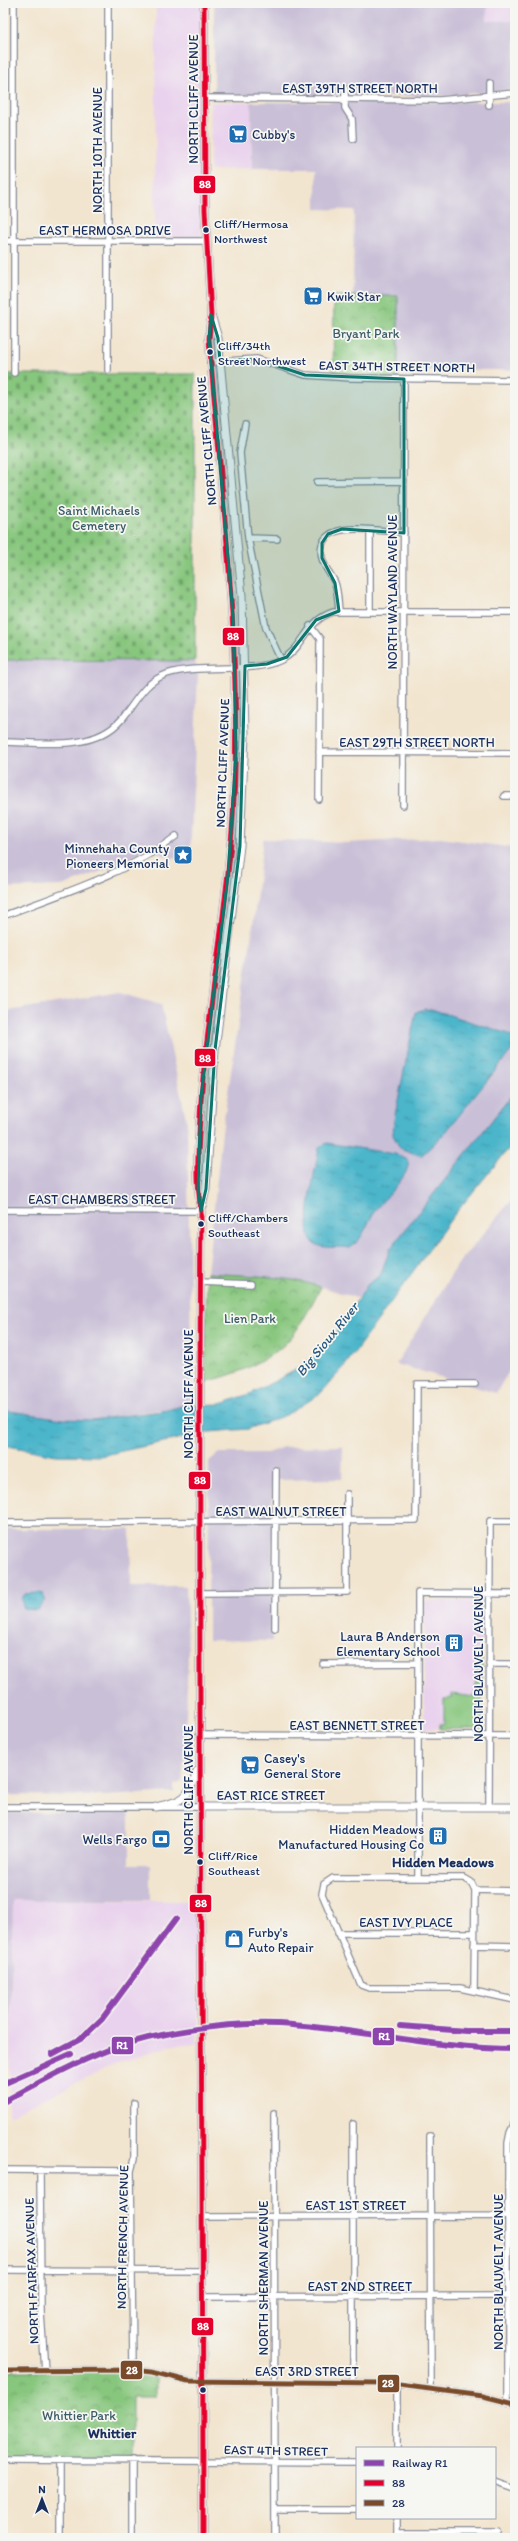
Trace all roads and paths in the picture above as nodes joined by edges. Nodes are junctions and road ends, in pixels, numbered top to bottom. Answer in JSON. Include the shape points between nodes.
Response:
{"nodes":[{"id":1,"x":14,"y":3,"type":"edge"},
{"id":2,"x":108,"y":3,"type":"edge"},
{"id":3,"x":204,"y":3,"type":"edge"},
{"id":4,"x":489,"y":83,"type":"dead end"},
{"id":5,"x":345,"y":88,"type":"dead end"},
{"id":6,"x":515,"y":93,"type":"edge"},
{"id":7,"x":489,"y":96,"type":"junction"},
{"id":8,"x":205,"y":98,"type":"junction"},
{"id":9,"x":344,"y":100,"type":"junction"},
{"id":10,"x":489,"y":106,"type":"dead end"},
{"id":11,"x":353,"y":138,"type":"dead end"},
{"id":12,"x":3,"y":241,"type":"edge"},
{"id":13,"x":14,"y":241,"type":"junction"},
{"id":14,"x":108,"y":241,"type":"junction"},
{"id":15,"x":206,"y":241,"type":"junction"},
{"id":16,"x":211,"y":315,"type":"junction"},
{"id":17,"x":220,"y":361,"type":"junction"},
{"id":18,"x":210,"y":362,"type":"junction"},
{"id":19,"x":108,"y":370,"type":"dead end"},
{"id":20,"x":14,"y":373,"type":"dead end"},
{"id":21,"x":404,"y":379,"type":"junction"},
{"id":22,"x":515,"y":380,"type":"edge"},
{"id":23,"x":245,"y":424,"type":"dead end"},
{"id":24,"x":404,"y":481,"type":"junction"},
{"id":25,"x":317,"y":482,"type":"dead end"},
{"id":26,"x":370,"y":531,"type":"junction"},
{"id":27,"x":404,"y":533,"type":"junction"},
{"id":28,"x":248,"y":538,"type":"junction"},
{"id":29,"x":277,"y":538,"type":"dead end"},
{"id":30,"x":370,"y":610,"type":"junction"},
{"id":31,"x":403,"y":610,"type":"junction"},
{"id":32,"x":339,"y":611,"type":"junction"},
{"id":33,"x":515,"y":612,"type":"edge"},
{"id":34,"x":310,"y":626,"type":"junction"},
{"id":35,"x":281,"y":660,"type":"junction"},
{"id":36,"x":235,"y":666,"type":"junction"},
{"id":37,"x":245,"y":666,"type":"junction"},
{"id":38,"x":3,"y":742,"type":"edge"},
{"id":39,"x":319,"y":752,"type":"junction"},
{"id":40,"x":403,"y":752,"type":"junction"},
{"id":41,"x":515,"y":753,"type":"edge"},
{"id":42,"x":504,"y":796,"type":"dead end"},
{"id":43,"x":515,"y":796,"type":"edge"},
{"id":44,"x":319,"y":799,"type":"dead end"},
{"id":45,"x":403,"y":804,"type":"dead end"},
{"id":46,"x":176,"y":836,"type":"dead end"},
{"id":47,"x":3,"y":916,"type":"edge"},
{"id":48,"x":3,"y":1210,"type":"edge"},
{"id":49,"x":201,"y":1210,"type":"junction"},
{"id":50,"x":200,"y":1282,"type":"junction"},
{"id":51,"x":251,"y":1284,"type":"dead end"},
{"id":52,"x":474,"y":1384,"type":"dead end"},
{"id":53,"x":276,"y":1470,"type":"dead end"},
{"id":54,"x":347,"y":1494,"type":"dead end"},
{"id":55,"x":515,"y":1521,"type":"edge"},
{"id":56,"x":200,"y":1522,"type":"junction"},
{"id":57,"x":276,"y":1522,"type":"junction"},
{"id":58,"x":347,"y":1522,"type":"junction"},
{"id":59,"x":3,"y":1523,"type":"edge"},
{"id":60,"x":201,"y":1593,"type":"junction"},
{"id":61,"x":275,"y":1593,"type":"junction"},
{"id":62,"x":489,"y":1594,"type":"junction"},
{"id":63,"x":515,"y":1594,"type":"edge"},
{"id":64,"x":275,"y":1628,"type":"dead end"},
{"id":65,"x":418,"y":1663,"type":"junction"},
{"id":66,"x":323,"y":1664,"type":"dead end"},
{"id":67,"x":489,"y":1664,"type":"junction"},
{"id":68,"x":515,"y":1664,"type":"edge"},
{"id":69,"x":199,"y":1735,"type":"junction"},
{"id":70,"x":418,"y":1736,"type":"junction"},
{"id":71,"x":489,"y":1736,"type":"junction"},
{"id":72,"x":515,"y":1736,"type":"edge"},
{"id":73,"x":199,"y":1763,"type":"junction"},
{"id":74,"x":3,"y":1807,"type":"edge"},
{"id":75,"x":156,"y":1807,"type":"junction"},
{"id":76,"x":199,"y":1807,"type":"junction"},
{"id":77,"x":418,"y":1807,"type":"junction"},
{"id":78,"x":489,"y":1807,"type":"junction"},
{"id":79,"x":515,"y":1807,"type":"edge"},
{"id":80,"x":418,"y":1878,"type":"junction"},
{"id":81,"x":475,"y":1890,"type":"junction"},
{"id":82,"x":515,"y":1891,"type":"edge"},
{"id":83,"x":338,"y":1933,"type":"junction"},
{"id":84,"x":474,"y":1933,"type":"junction"},
{"id":85,"x":474,"y":1946,"type":"junction"},
{"id":86,"x":515,"y":1946,"type":"edge"},
{"id":87,"x":474,"y":1990,"type":"junction"},
{"id":88,"x":515,"y":2000,"type":"edge"},
{"id":89,"x":134,"y":2103,"type":"dead end"},
{"id":90,"x":274,"y":2114,"type":"dead end"},
{"id":91,"x":515,"y":2122,"type":"edge"},
{"id":92,"x":353,"y":2124,"type":"dead end"},
{"id":93,"x":430,"y":2136,"type":"dead end"},
{"id":94,"x":3,"y":2170,"type":"edge"},
{"id":95,"x":40,"y":2170,"type":"junction"},
{"id":96,"x":131,"y":2171,"type":"junction"},
{"id":97,"x":353,"y":2216,"type":"junction"},
{"id":98,"x":430,"y":2216,"type":"junction"},
{"id":99,"x":508,"y":2216,"type":"junction"},
{"id":100,"x":204,"y":2217,"type":"junction"},
{"id":101,"x":274,"y":2217,"type":"junction"},
{"id":102,"x":3,"y":2270,"type":"edge"},
{"id":103,"x":40,"y":2270,"type":"junction"},
{"id":104,"x":132,"y":2271,"type":"junction"},
{"id":105,"x":204,"y":2271,"type":"junction"},
{"id":106,"x":512,"y":2296,"type":"edge"},
{"id":107,"x":204,"y":2297,"type":"junction"},
{"id":108,"x":274,"y":2297,"type":"junction"},
{"id":109,"x":353,"y":2297,"type":"junction"},
{"id":110,"x":431,"y":2297,"type":"junction"},
{"id":111,"x":132,"y":2370,"type":"junction"},
{"id":112,"x":3,"y":2371,"type":"edge"},
{"id":113,"x":45,"y":2371,"type":"junction"},
{"id":114,"x":204,"y":2382,"type":"junction"},
{"id":115,"x":275,"y":2382,"type":"junction"},
{"id":116,"x":353,"y":2382,"type":"junction"},
{"id":117,"x":397,"y":2384,"type":"junction"},
{"id":118,"x":431,"y":2389,"type":"junction"},
{"id":119,"x":508,"y":2402,"type":"junction"},
{"id":120,"x":515,"y":2404,"type":"edge"},
{"id":121,"x":397,"y":2447,"type":"edge"},
{"id":122,"x":3,"y":2460,"type":"edge"},
{"id":123,"x":60,"y":2460,"type":"junction"},
{"id":124,"x":132,"y":2460,"type":"junction"},
{"id":125,"x":203,"y":2460,"type":"junction"},
{"id":126,"x":275,"y":2461,"type":"junction"},
{"id":127,"x":356,"y":2462,"type":"edge"},
{"id":128,"x":496,"y":2482,"type":"edge"},
{"id":129,"x":515,"y":2489,"type":"edge"},
{"id":130,"x":275,"y":2510,"type":"junction"},
{"id":131,"x":356,"y":2510,"type":"edge"},
{"id":132,"x":397,"y":2519,"type":"edge"},
{"id":133,"x":498,"y":2532,"type":"dead end"},
{"id":134,"x":397,"y":2535,"type":"edge"},
{"id":135,"x":60,"y":2538,"type":"edge"},
{"id":136,"x":132,"y":2538,"type":"edge"},
{"id":137,"x":203,"y":2538,"type":"edge"},
{"id":138,"x":275,"y":2538,"type":"edge"}],
"edges":[{"from":1,"to":13,"type":"street"},
{"from":2,"to":14,"type":"street","name":"NORTH 10TH AVENUE"},
{"from":3,"to":8,"type":"main road","name":"NORTH CLIFF AVENUE"},
{"from":4,"to":7,"type":"street"},
{"from":5,"to":9,"type":"street"},
{"from":6,"to":7,"type":"street","name":"EAST 39TH STREET NORTH"},
{"from":7,"to":9,"type":"street","name":"EAST 39TH STREET NORTH","via":[[440,100]]},
{"from":7,"to":10,"type":"street"},
{"from":8,"to":9,"type":"street","name":"EAST 39TH STREET NORTH"},
{"from":8,"to":15,"type":"main road","name":"NORTH CLIFF AVENUE"},
{"from":9,"to":11,"type":"street","via":[[352,120]]},
{"from":12,"to":13,"type":"street","name":"EAST HERMOSA DRIVE"},
{"from":13,"to":14,"type":"street","name":"EAST HERMOSA DRIVE"},
{"from":13,"to":20,"type":"street"},
{"from":14,"to":15,"type":"street","name":"EAST HERMOSA DRIVE"},
{"from":14,"to":19,"type":"street","name":"NORTH 10TH AVENUE"},
{"from":15,"to":16,"type":"main road","name":"NORTH CLIFF AVENUE"},
{"from":16,"to":17,"type":"main road","name":"NORTH CLIFF AVENUE","via":[[218,338]]},
{"from":16,"to":18,"type":"main road","name":"NORTH CLIFF AVENUE","via":[[208,339]]},
{"from":17,"to":18,"type":"street","name":"EAST 34TH STREET NORTH"},
{"from":17,"to":21,"type":"street","name":"EAST 34TH STREET NORTH","via":[[257,358],[305,375]]},
{"from":17,"to":37,"type":"main road","name":"NORTH CLIFF AVENUE","via":[[241,582]]},
{"from":18,"to":36,"type":"main road","name":"NORTH CLIFF AVENUE","via":[[231,582]]},
{"from":21,"to":22,"type":"street","name":"EAST 34TH STREET NORTH"},
{"from":21,"to":24,"type":"street","name":"NORTH WAYLAND AVENUE"},
{"from":23,"to":28,"type":"street","via":[[240,453]]},
{"from":24,"to":25,"type":"street"},
{"from":24,"to":27,"type":"street","name":"NORTH WAYLAND AVENUE"},
{"from":26,"to":27,"type":"street"},
{"from":26,"to":30,"type":"street"},
{"from":26,"to":32,"type":"street","via":[[342,529],[328,534],[322,543],[322,558],[335,583]]},
{"from":27,"to":31,"type":"street","name":"NORTH WAYLAND AVENUE"},
{"from":28,"to":29,"type":"street"},
{"from":28,"to":35,"type":"street","via":[[266,628]]},
{"from":30,"to":31,"type":"street"},
{"from":30,"to":32,"type":"street"},
{"from":31,"to":33,"type":"street"},
{"from":31,"to":40,"type":"street","name":"NORTH WAYLAND AVENUE"},
{"from":32,"to":34,"type":"street","via":[[321,617]]},
{"from":34,"to":35,"type":"street","via":[[297,647]]},
{"from":34,"to":39,"type":"street","via":[[320,640]]},
{"from":35,"to":37,"type":"street"},
{"from":36,"to":37,"type":"street"},
{"from":36,"to":38,"type":"street","via":[[182,670],[160,677],[138,694],[120,721],[95,738],[70,742]]},
{"from":36,"to":49,"type":"main road","name":"NORTH CLIFF AVENUE","via":[[236,753],[233,818],[203,1078],[198,1189]]},
{"from":37,"to":49,"type":"main road","name":"NORTH CLIFF AVENUE","via":[[245,749],[240,846],[215,1050],[206,1189]]},
{"from":39,"to":40,"type":"street","name":"EAST 29TH STREET NORTH"},
{"from":39,"to":44,"type":"street"},
{"from":40,"to":41,"type":"street","name":"EAST 29TH STREET NORTH"},
{"from":40,"to":45,"type":"street","name":"NORTH WAYLAND AVENUE"},
{"from":42,"to":43,"type":"street"},
{"from":46,"to":47,"type":"street","via":[[137,862]]},
{"from":48,"to":49,"type":"street","name":"EAST CHAMBERS STREET"},
{"from":49,"to":50,"type":"main road","name":"NORTH CLIFF AVENUE"},
{"from":50,"to":51,"type":"street"},
{"from":50,"to":56,"type":"main road","name":"NORTH CLIFF AVENUE"},
{"from":52,"to":58,"type":"street","name":"EAST WALNUT STREET","via":[[417,1384],[416,1520]]},
{"from":53,"to":57,"type":"street"},
{"from":54,"to":58,"type":"street"},
{"from":55,"to":62,"type":"street","name":"NORTH BLAUVELT AVENUE","via":[[490,1521]]},
{"from":56,"to":57,"type":"street","name":"EAST WALNUT STREET"},
{"from":56,"to":59,"type":"street","name":"EAST WALNUT STREET"},
{"from":56,"to":60,"type":"main road","name":"NORTH CLIFF AVENUE"},
{"from":57,"to":58,"type":"street","name":"EAST WALNUT STREET"},
{"from":57,"to":61,"type":"street"},
{"from":58,"to":61,"type":"street","via":[[347,1592]]},
{"from":60,"to":61,"type":"street"},
{"from":60,"to":69,"type":"main road","name":"NORTH CLIFF AVENUE"},
{"from":61,"to":64,"type":"street"},
{"from":62,"to":63,"type":"street"},
{"from":62,"to":65,"type":"street","via":[[418,1593]]},
{"from":62,"to":67,"type":"street","name":"NORTH BLAUVELT AVENUE"},
{"from":65,"to":66,"type":"street"},
{"from":65,"to":70,"type":"street"},
{"from":67,"to":68,"type":"street"},
{"from":67,"to":71,"type":"street","name":"NORTH BLAUVELT AVENUE"},
{"from":69,"to":70,"type":"street","name":"EAST BENNETT STREET"},
{"from":69,"to":73,"type":"main road","name":"NORTH CLIFF AVENUE"},
{"from":70,"to":71,"type":"street","name":"EAST BENNETT STREET"},
{"from":70,"to":77,"type":"street"},
{"from":71,"to":72,"type":"street","name":"EAST BENNETT STREET"},
{"from":71,"to":78,"type":"street","name":"NORTH BLAUVELT AVENUE"},
{"from":73,"to":75,"type":"main road","via":[[191,1790],[185,1798]]},
{"from":73,"to":76,"type":"main road","name":"NORTH CLIFF AVENUE"},
{"from":74,"to":75,"type":"street","name":"EAST RICE STREET"},
{"from":75,"to":76,"type":"street","name":"EAST RICE STREET"},
{"from":76,"to":77,"type":"main road","name":"EAST RICE STREET"},
{"from":76,"to":100,"type":"main road","name":"NORTH CLIFF AVENUE"},
{"from":77,"to":78,"type":"main road","name":"EAST RICE STREET"},
{"from":77,"to":80,"type":"street"},
{"from":78,"to":79,"type":"main road","name":"EAST RICE STREET"},
{"from":80,"to":81,"type":"street","via":[[464,1878],[471,1882]]},
{"from":80,"to":83,"type":"street","via":[[333,1878],[324,1884],[322,1894]]},
{"from":81,"to":82,"type":"street"},
{"from":81,"to":84,"type":"street"},
{"from":83,"to":84,"type":"street","name":"EAST IVY PLACE"},
{"from":83,"to":87,"type":"street","via":[[361,1985],[369,1988]]},
{"from":84,"to":85,"type":"street"},
{"from":85,"to":86,"type":"street"},
{"from":85,"to":87,"type":"street"},
{"from":87,"to":88,"type":"street"},
{"from":89,"to":96,"type":"street","name":"NORTH FRENCH AVENUE","via":[[134,2159]]},
{"from":90,"to":101,"type":"street","name":"NORTH SHERMAN AVENUE"},
{"from":91,"to":99,"type":"street","name":"NORTH BLAUVELT AVENUE","via":[[508,2143]]},
{"from":92,"to":97,"type":"street"},
{"from":93,"to":98,"type":"street"},
{"from":94,"to":95,"type":"street"},
{"from":95,"to":96,"type":"street"},
{"from":95,"to":103,"type":"street","name":"NORTH FAIRFAX AVENUE"},
{"from":96,"to":104,"type":"street","name":"NORTH FRENCH AVENUE"},
{"from":97,"to":98,"type":"street","name":"EAST 1ST STREET"},
{"from":97,"to":101,"type":"street","name":"EAST 1ST STREET"},
{"from":97,"to":109,"type":"street"},
{"from":98,"to":99,"type":"street","name":"EAST 1ST STREET"},
{"from":98,"to":110,"type":"street"},
{"from":99,"to":106,"type":"street","name":"NORTH BLAUVELT AVENUE"},
{"from":100,"to":101,"type":"street","name":"EAST 1ST STREET"},
{"from":100,"to":105,"type":"main road","name":"NORTH CLIFF AVENUE"},
{"from":101,"to":108,"type":"street","name":"NORTH SHERMAN AVENUE"},
{"from":102,"to":103,"type":"street"},
{"from":103,"to":104,"type":"street"},
{"from":103,"to":113,"type":"street","name":"NORTH FAIRFAX AVENUE"},
{"from":104,"to":105,"type":"street"},
{"from":104,"to":111,"type":"street","name":"NORTH FRENCH AVENUE"},
{"from":105,"to":107,"type":"main road","name":"NORTH CLIFF AVENUE"},
{"from":106,"to":110,"type":"street","name":"EAST 2ND STREET"},
{"from":106,"to":119,"type":"street","name":"NORTH BLAUVELT AVENUE"},
{"from":107,"to":108,"type":"street","name":"EAST 2ND STREET"},
{"from":107,"to":114,"type":"main road","name":"NORTH CLIFF AVENUE"},
{"from":108,"to":109,"type":"street","name":"EAST 2ND STREET"},
{"from":108,"to":115,"type":"street","name":"NORTH SHERMAN AVENUE"},
{"from":109,"to":110,"type":"street","name":"EAST 2ND STREET"},
{"from":109,"to":116,"type":"street"},
{"from":110,"to":118,"type":"street"},
{"from":111,"to":113,"type":"street","name":"EAST 3RD STREET"},
{"from":111,"to":114,"type":"street","name":"EAST 3RD STREET","via":[[152,2372],[179,2380]]},
{"from":112,"to":113,"type":"street","name":"EAST 3RD STREET"},
{"from":114,"to":115,"type":"street","name":"EAST 3RD STREET"},
{"from":114,"to":125,"type":"main road","name":"NORTH CLIFF AVENUE"},
{"from":115,"to":116,"type":"street","name":"EAST 3RD STREET"},
{"from":115,"to":126,"type":"street","name":"NORTH SHERMAN AVENUE"},
{"from":116,"to":117,"type":"street","name":"EAST 3RD STREET"},
{"from":117,"to":118,"type":"street","name":"EAST 3RD STREET"},
{"from":117,"to":121,"type":"street"},
{"from":118,"to":119,"type":"street","name":"EAST 3RD STREET"},
{"from":119,"to":120,"type":"street","name":"EAST 3RD STREET"},
{"from":122,"to":123,"type":"street","name":"EAST 4TH STREET"},
{"from":123,"to":124,"type":"street","name":"EAST 4TH STREET"},
{"from":123,"to":135,"type":"street"},
{"from":124,"to":125,"type":"street","name":"EAST 4TH STREET"},
{"from":124,"to":136,"type":"street"},
{"from":125,"to":126,"type":"street","name":"EAST 4TH STREET"},
{"from":125,"to":137,"type":"main road","name":"NORTH CLIFF AVENUE"},
{"from":126,"to":127,"type":"street","name":"EAST 4TH STREET"},
{"from":126,"to":130,"type":"street","name":"NORTH SHERMAN AVENUE"},
{"from":128,"to":129,"type":"street"},
{"from":130,"to":131,"type":"street"},
{"from":130,"to":138,"type":"street","name":"NORTH SHERMAN AVENUE"},
{"from":132,"to":134,"type":"street"},
{"from":133,"to":134,"type":"street"}]}
